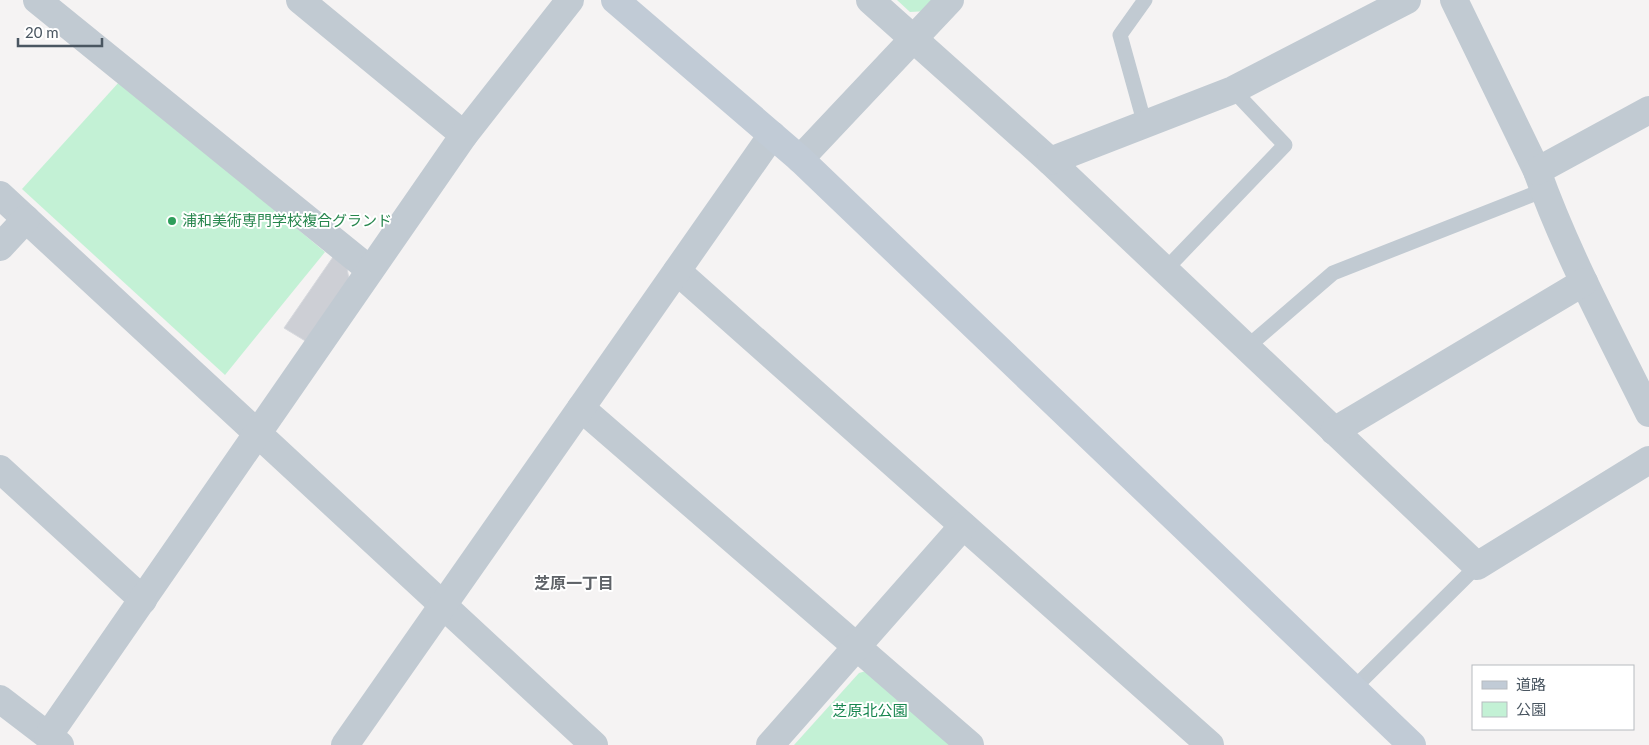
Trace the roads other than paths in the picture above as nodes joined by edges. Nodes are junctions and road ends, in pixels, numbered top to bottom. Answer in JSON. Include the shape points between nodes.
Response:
{"nodes":[{"id":1,"x":37,"y":0,"type":"edge"},
{"id":2,"x":300,"y":0,"type":"edge"},
{"id":3,"x":570,"y":0,"type":"edge"},
{"id":4,"x":614,"y":0,"type":"edge"},
{"id":5,"x":870,"y":0,"type":"edge"},
{"id":6,"x":950,"y":0,"type":"edge"},
{"id":7,"x":1145,"y":0,"type":"edge"},
{"id":8,"x":1406,"y":0,"type":"edge"},
{"id":9,"x":1454,"y":0,"type":"edge"},
{"id":10,"x":914,"y":38,"type":"junction"},
{"id":11,"x":1233,"y":90,"type":"junction"},
{"id":12,"x":1649,"y":110,"type":"edge"},
{"id":13,"x":1144,"y":125,"type":"junction"},
{"id":14,"x":464,"y":135,"type":"junction"},
{"id":15,"x":772,"y":135,"type":"junction"},
{"id":16,"x":800,"y":159,"type":"junction"},
{"id":17,"x":1050,"y":161,"type":"junction"},
{"id":18,"x":1540,"y":181,"type":"junction"},
{"id":19,"x":0,"y":195,"type":"edge"},
{"id":20,"x":26,"y":219,"type":"junction"},
{"id":21,"x":0,"y":248,"type":"edge"},
{"id":22,"x":370,"y":270,"type":"junction"},
{"id":23,"x":1165,"y":270,"type":"junction"},
{"id":24,"x":677,"y":271,"type":"junction"},
{"id":25,"x":1584,"y":282,"type":"junction"},
{"id":26,"x":1246,"y":348,"type":"junction"},
{"id":27,"x":581,"y":408,"type":"junction"},
{"id":28,"x":1649,"y":413,"type":"edge"},
{"id":29,"x":1334,"y":431,"type":"junction"},
{"id":30,"x":258,"y":434,"type":"junction"},
{"id":31,"x":1649,"y":460,"type":"edge"},
{"id":32,"x":0,"y":470,"type":"edge"},
{"id":33,"x":963,"y":526,"type":"junction"},
{"id":34,"x":1477,"y":566,"type":"junction"},
{"id":35,"x":142,"y":600,"type":"junction"},
{"id":36,"x":443,"y":606,"type":"junction"},
{"id":37,"x":856,"y":647,"type":"junction"},
{"id":38,"x":1353,"y":689,"type":"junction"},
{"id":39,"x":0,"y":699,"type":"edge"},
{"id":40,"x":54,"y":740,"type":"edge"},
{"id":41,"x":1403,"y":742,"type":"edge"},
{"id":42,"x":345,"y":745,"type":"edge"},
{"id":43,"x":594,"y":745,"type":"edge"},
{"id":44,"x":770,"y":745,"type":"edge"},
{"id":45,"x":970,"y":745,"type":"edge"},
{"id":46,"x":1210,"y":745,"type":"edge"}],
"edges":[{"from":1,"to":22,"type":"street"},
{"from":2,"to":14,"type":"street"},
{"from":3,"to":14,"type":"street"},
{"from":4,"to":15,"type":"street"},
{"from":5,"to":10,"type":"street"},
{"from":6,"to":10,"type":"street"},
{"from":7,"to":13,"type":"lane","via":[[1120,36]]},
{"from":8,"to":11,"type":"street"},
{"from":9,"to":18,"type":"street"},
{"from":10,"to":16,"type":"street"},
{"from":10,"to":17,"type":"street"},
{"from":11,"to":13,"type":"street"},
{"from":11,"to":23,"type":"lane","via":[[1286,145]]},
{"from":12,"to":18,"type":"street"},
{"from":13,"to":17,"type":"street"},
{"from":14,"to":22,"type":"street"},
{"from":15,"to":16,"type":"street"},
{"from":15,"to":24,"type":"street"},
{"from":16,"to":38,"type":"street"},
{"from":17,"to":23,"type":"street"},
{"from":18,"to":25,"type":"street"},
{"from":18,"to":26,"type":"lane","via":[[1333,273]]},
{"from":19,"to":20,"type":"street"},
{"from":20,"to":21,"type":"street"},
{"from":20,"to":30,"type":"street"},
{"from":22,"to":30,"type":"street"},
{"from":23,"to":26,"type":"street"},
{"from":24,"to":27,"type":"street"},
{"from":24,"to":33,"type":"street"},
{"from":25,"to":28,"type":"street"},
{"from":25,"to":29,"type":"street"},
{"from":26,"to":29,"type":"street"},
{"from":27,"to":36,"type":"street"},
{"from":27,"to":37,"type":"street"},
{"from":29,"to":34,"type":"street"},
{"from":30,"to":35,"type":"street"},
{"from":30,"to":36,"type":"street"},
{"from":31,"to":34,"type":"street"},
{"from":32,"to":35,"type":"street"},
{"from":33,"to":37,"type":"street"},
{"from":33,"to":46,"type":"street"},
{"from":34,"to":38,"type":"lane"},
{"from":35,"to":40,"type":"street"},
{"from":36,"to":42,"type":"street"},
{"from":36,"to":43,"type":"street"},
{"from":37,"to":44,"type":"street"},
{"from":37,"to":45,"type":"street"},
{"from":38,"to":41,"type":"street"},
{"from":39,"to":40,"type":"street"}]}
